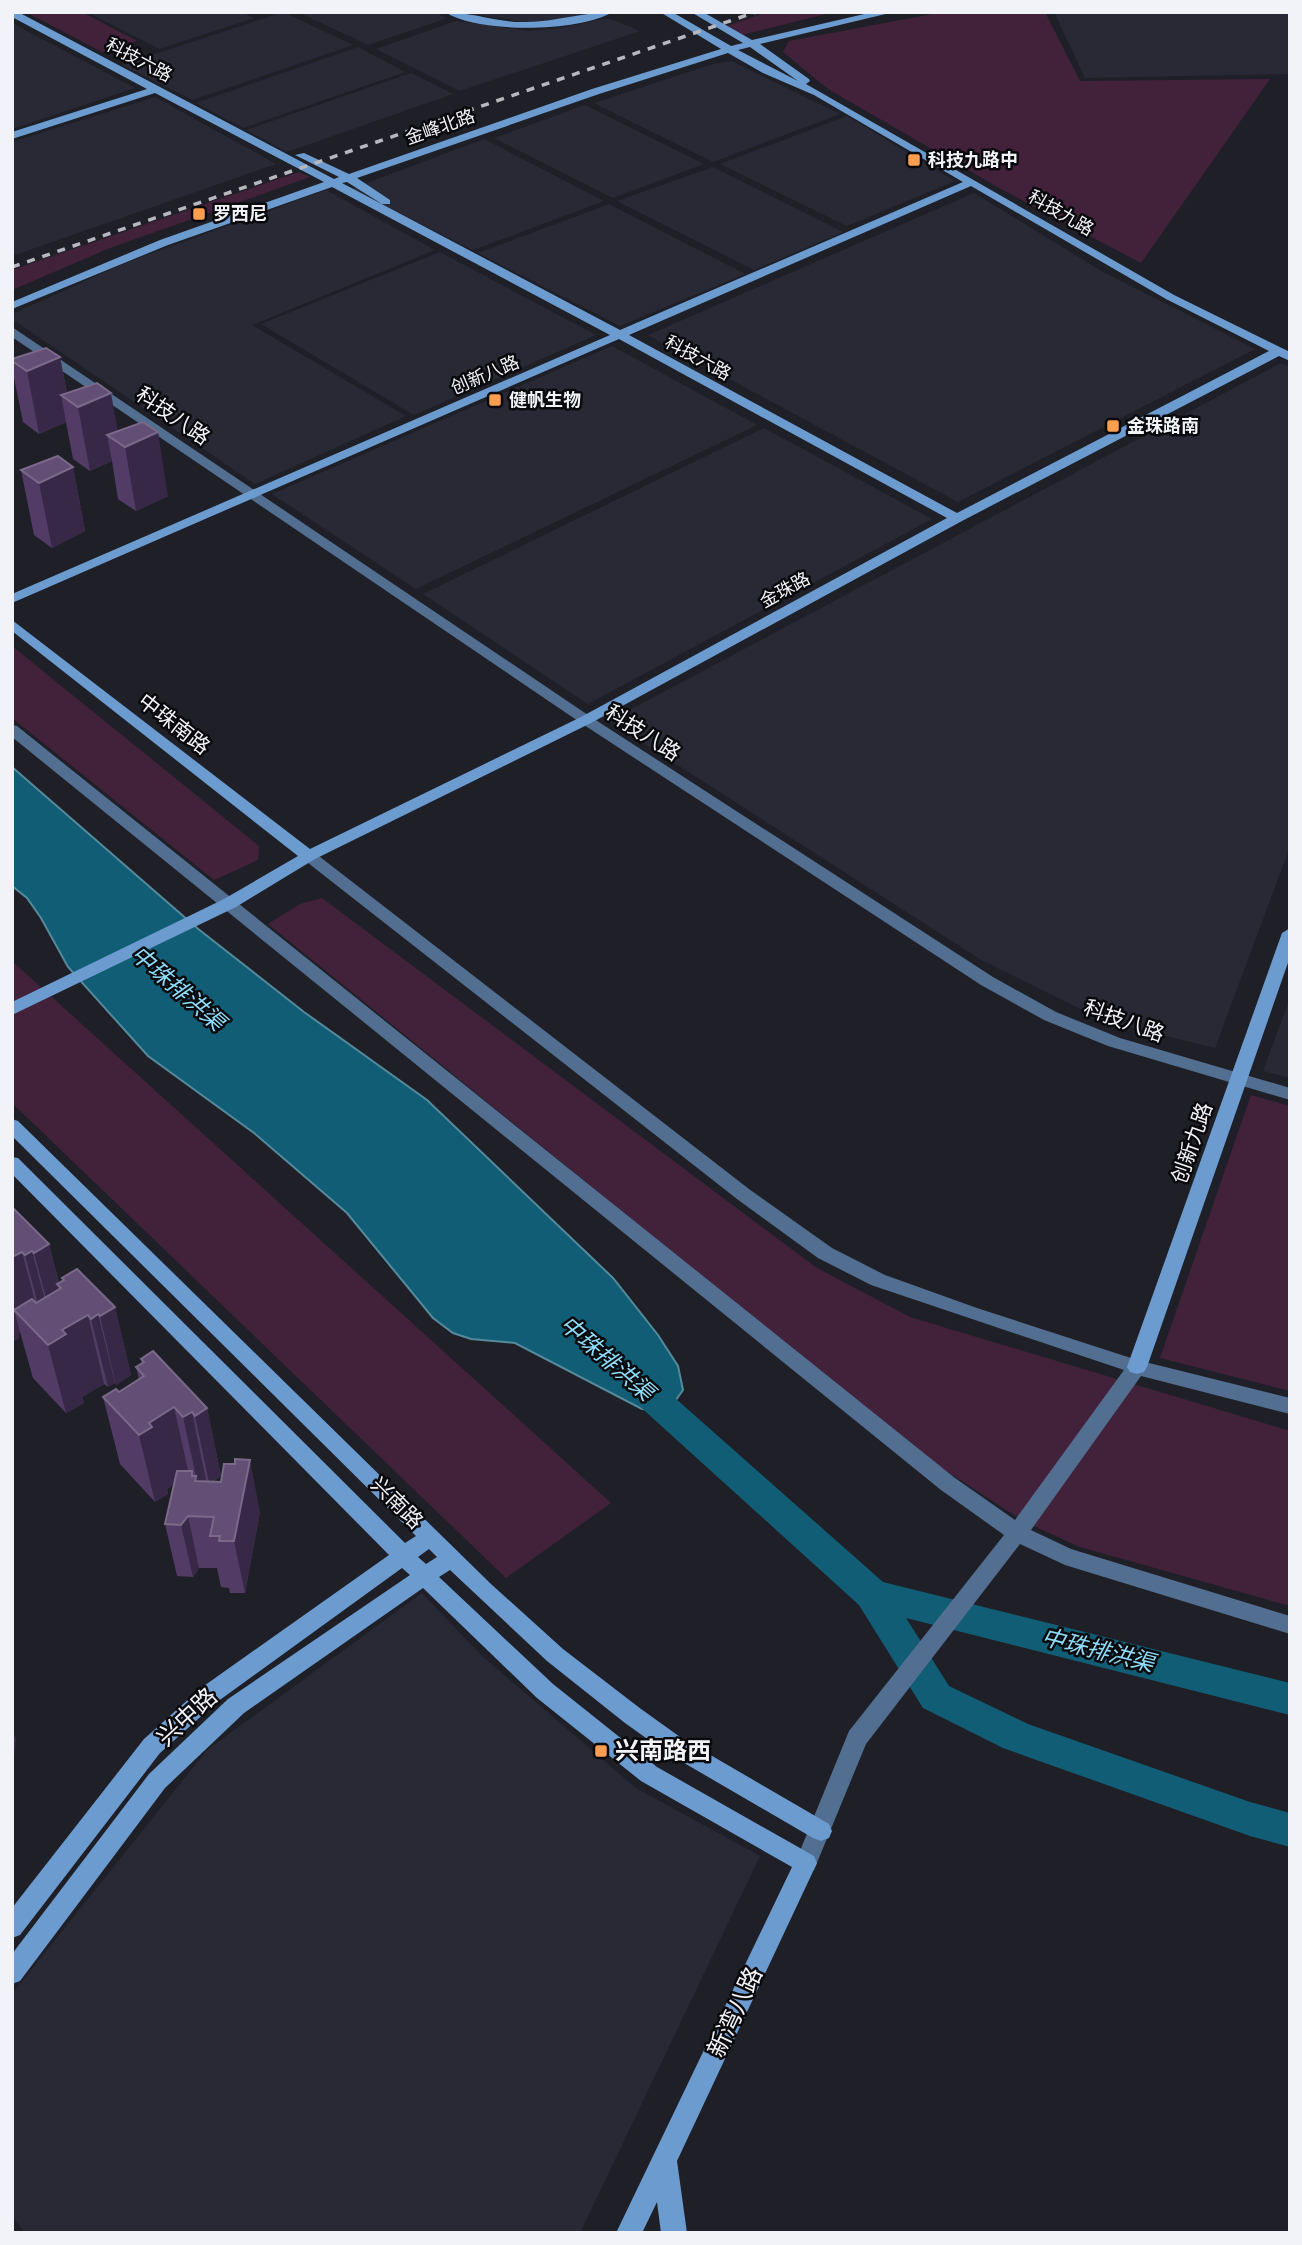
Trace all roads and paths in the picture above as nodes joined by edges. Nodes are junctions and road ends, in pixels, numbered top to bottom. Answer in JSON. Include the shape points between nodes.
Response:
{"nodes":[{"id":1,"x":450,"y":12,"type":"edge"},
{"id":2,"x":608,"y":12,"type":"edge"},
{"id":3,"x":665,"y":12,"type":"edge"},
{"id":4,"x":696,"y":12,"type":"edge"},
{"id":5,"x":852,"y":12,"type":"edge"},
{"id":6,"x":889,"y":12,"type":"edge"},
{"id":7,"x":12,"y":13,"type":"edge"},
{"id":8,"x":740,"y":37,"type":"junction"},
{"id":9,"x":717,"y":43,"type":"junction"},
{"id":10,"x":752,"y":44,"type":"junction"},
{"id":11,"x":730,"y":50,"type":"junction"},
{"id":12,"x":156,"y":89,"type":"junction"},
{"id":13,"x":818,"y":93,"type":"junction"},
{"id":14,"x":12,"y":136,"type":"edge"},
{"id":15,"x":249,"y":138,"type":"junction"},
{"id":16,"x":343,"y":175,"type":"junction"},
{"id":17,"x":326,"y":181,"type":"junction"},
{"id":18,"x":971,"y":182,"type":"junction"},
{"id":19,"x":421,"y":231,"type":"junction"},
{"id":20,"x":12,"y":294,"type":"edge"},
{"id":21,"x":12,"y":306,"type":"edge"},
{"id":22,"x":12,"y":331,"type":"edge"},
{"id":23,"x":620,"y":335,"type":"junction"},
{"id":24,"x":1283,"y":354,"type":"edge"},
{"id":25,"x":251,"y":495,"type":"junction"},
{"id":26,"x":957,"y":518,"type":"junction"},
{"id":27,"x":12,"y":599,"type":"edge"},
{"id":28,"x":12,"y":624,"type":"edge"},
{"id":29,"x":586,"y":720,"type":"junction"},
{"id":30,"x":12,"y":729,"type":"edge"},
{"id":31,"x":309,"y":856,"type":"junction"},
{"id":32,"x":230,"y":903,"type":"junction"},
{"id":33,"x":1290,"y":933,"type":"edge"},
{"id":34,"x":12,"y":1009,"type":"edge"},
{"id":35,"x":1238,"y":1080,"type":"junction"},
{"id":36,"x":1290,"y":1094,"type":"edge"},
{"id":37,"x":12,"y":1125,"type":"edge"},
{"id":38,"x":12,"y":1163,"type":"edge"},
{"id":39,"x":1138,"y":1367,"type":"junction"},
{"id":40,"x":1290,"y":1406,"type":"edge"},
{"id":41,"x":1017,"y":1533,"type":"junction"},
{"id":42,"x":431,"y":1536,"type":"junction"},
{"id":43,"x":404,"y":1556,"type":"junction"},
{"id":44,"x":452,"y":1557,"type":"junction"},
{"id":45,"x":424,"y":1576,"type":"junction"},
{"id":46,"x":1290,"y":1625,"type":"edge"},
{"id":47,"x":821,"y":1830,"type":"junction"},
{"id":48,"x":806,"y":1863,"type":"junction"},
{"id":49,"x":12,"y":1927,"type":"edge"},
{"id":50,"x":12,"y":1973,"type":"edge"},
{"id":51,"x":664,"y":2161,"type":"junction"},
{"id":52,"x":629,"y":2233,"type":"edge"},
{"id":53,"x":674,"y":2233,"type":"edge"}],
"edges":[{"from":1,"to":2,"type":"street","via":[[502,25],[531,26]]},
{"from":3,"to":9,"type":"street","name":"科技九路"},
{"from":4,"to":8,"type":"street","name":"科技九路"},
{"from":5,"to":8,"type":"street","name":"金峰北路"},
{"from":6,"to":10,"type":"street","name":"金峰北路"},
{"from":7,"to":12,"type":"street","name":"科技六路"},
{"from":8,"to":9,"type":"street","name":"金峰北路"},
{"from":8,"to":10,"type":"street","name":"科技九路"},
{"from":9,"to":11,"type":"street","name":"科技九路"},
{"from":9,"to":16,"type":"street","name":"金峰北路"},
{"from":10,"to":11,"type":"street","name":"金峰北路"},
{"from":10,"to":13,"type":"street","name":"科技九路"},
{"from":11,"to":13,"type":"street","name":"科技九路"},
{"from":11,"to":16,"type":"street","name":"金峰北路"},
{"from":12,"to":14,"type":"street"},
{"from":12,"to":15,"type":"street","name":"科技六路"},
{"from":13,"to":18,"type":"street","name":"科技九路"},
{"from":15,"to":16,"type":"street","name":"科技六路"},
{"from":15,"to":17,"type":"street","name":"科技六路"},
{"from":16,"to":17,"type":"street","name":"金峰北路"},
{"from":16,"to":19,"type":"street","name":"科技六路"},
{"from":17,"to":19,"type":"street","name":"科技六路"},
{"from":17,"to":20,"type":"street","name":"金峰北路","via":[[113,251]]},
{"from":17,"to":21,"type":"street","name":"金峰北路"},
{"from":18,"to":23,"type":"street","name":"创新八路"},
{"from":18,"to":24,"type":"street","name":"科技九路","via":[[1170,297]]},
{"from":19,"to":23,"type":"street","name":"科技六路"},
{"from":22,"to":25,"type":"street","name":"科技八路"},
{"from":23,"to":25,"type":"street","name":"创新八路"},
{"from":23,"to":26,"type":"street","name":"科技六路"},
{"from":24,"to":26,"type":"street","name":"金珠路"},
{"from":25,"to":27,"type":"street","name":"创新八路"},
{"from":25,"to":29,"type":"street","name":"科技八路"},
{"from":26,"to":29,"type":"street","name":"金珠路"},
{"from":28,"to":31,"type":"street","name":"中珠南路"},
{"from":29,"to":31,"type":"street","name":"金珠路"},
{"from":29,"to":35,"type":"street","name":"科技八路","via":[[1050,1016],[1114,1042]]},
{"from":30,"to":32,"type":"street"},
{"from":31,"to":32,"type":"street","name":"金珠路"},
{"from":31,"to":39,"type":"street","via":[[825,1253],[878,1280]]},
{"from":32,"to":34,"type":"street","name":"金珠路"},
{"from":32,"to":41,"type":"street","via":[[948,1484]]},
{"from":33,"to":35,"type":"street","name":"创新九路"},
{"from":35,"to":36,"type":"street","name":"科技八路"},
{"from":35,"to":39,"type":"street","name":"创新九路"},
{"from":37,"to":42,"type":"street","name":"兴南路"},
{"from":38,"to":43,"type":"street","name":"兴南路"},
{"from":39,"to":40,"type":"street"},
{"from":39,"to":41,"type":"street"},
{"from":41,"to":46,"type":"street","via":[[1065,1556]]},
{"from":41,"to":47,"type":"street","via":[[857,1738]]},
{"from":42,"to":43,"type":"street","name":"兴中路"},
{"from":42,"to":44,"type":"street","name":"兴南路"},
{"from":43,"to":45,"type":"street","name":"兴南路"},
{"from":43,"to":49,"type":"street","name":"兴中路","via":[[209,1695],[152,1746]]},
{"from":44,"to":45,"type":"street","name":"兴中路"},
{"from":44,"to":47,"type":"street","name":"兴南路","via":[[537,1639],[633,1716],[675,1746]]},
{"from":45,"to":48,"type":"street","name":"兴南路","via":[[545,1691],[649,1774]]},
{"from":45,"to":50,"type":"street","name":"兴中路","via":[[236,1706],[157,1781]]},
{"from":47,"to":48,"type":"street"},
{"from":48,"to":51,"type":"street","name":"新湾八路"},
{"from":51,"to":52,"type":"street","name":"新湾八路"},
{"from":51,"to":53,"type":"street"}]}
